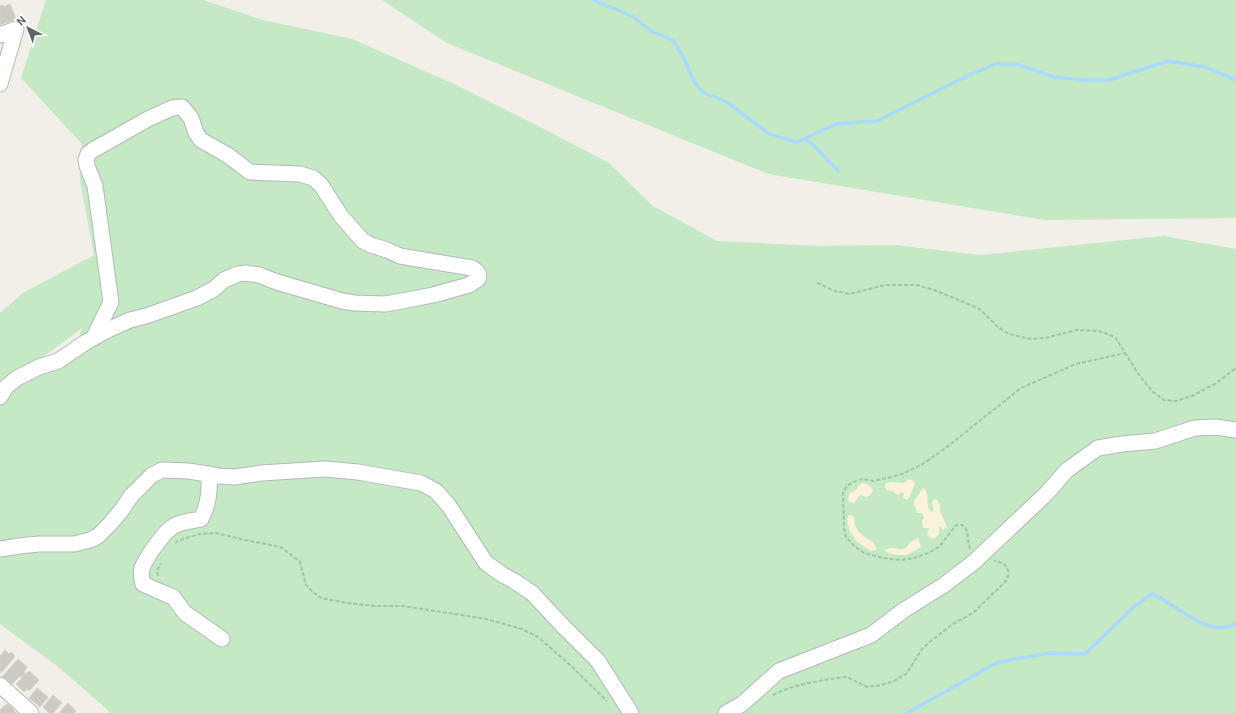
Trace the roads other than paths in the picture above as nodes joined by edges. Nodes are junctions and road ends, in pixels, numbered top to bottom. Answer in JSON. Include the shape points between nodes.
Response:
{"nodes":[{"id":1,"x":0,"y":35,"type":"edge"},
{"id":2,"x":0,"y":84,"type":"edge"},
{"id":3,"x":94,"y":337,"type":"junction"},
{"id":4,"x":0,"y":397,"type":"edge"},
{"id":5,"x":1236,"y":430,"type":"edge"},
{"id":6,"x":209,"y":474,"type":"junction"},
{"id":7,"x":0,"y":549,"type":"edge"},
{"id":8,"x":222,"y":639,"type":"dead end"},
{"id":9,"x":2,"y":691,"type":"edge"},
{"id":10,"x":31,"y":713,"type":"edge"},
{"id":11,"x":631,"y":713,"type":"edge"},
{"id":12,"x":726,"y":713,"type":"edge"}],
"edges":[{"from":1,"to":2,"type":"street","via":[[16,29]]},
{"from":3,"to":3,"type":"street","via":[[130,320],[197,298],[238,274],[259,275],[342,301],[386,304],[433,295],[469,284],[478,279],[479,273],[472,268],[400,256],[363,241],[313,178],[300,174],[250,172],[201,140],[196,134],[191,118],[182,108],[172,108],[113,138],[88,154],[86,160],[94,186],[111,302]]},
{"from":3,"to":4,"type":"street","via":[[58,361],[17,378],[6,387]]},
{"from":5,"to":12,"type":"street","via":[[1195,428],[1155,442],[1098,448],[1067,470],[1047,493],[976,560],[944,585],[904,610],[871,636],[780,671],[742,704]]},
{"from":6,"to":7,"type":"street","via":[[162,470],[152,475],[131,496],[111,523],[90,540],[70,545],[39,544]]},
{"from":6,"to":8,"type":"street","via":[[209,496],[202,520],[180,523],[165,533],[142,568],[141,577],[143,584],[174,597],[185,613]]},
{"from":6,"to":11,"type":"street","via":[[235,477],[325,469],[411,481],[436,491],[449,506],[486,563],[532,592],[598,661]]},
{"from":9,"to":10,"type":"street"}]}
